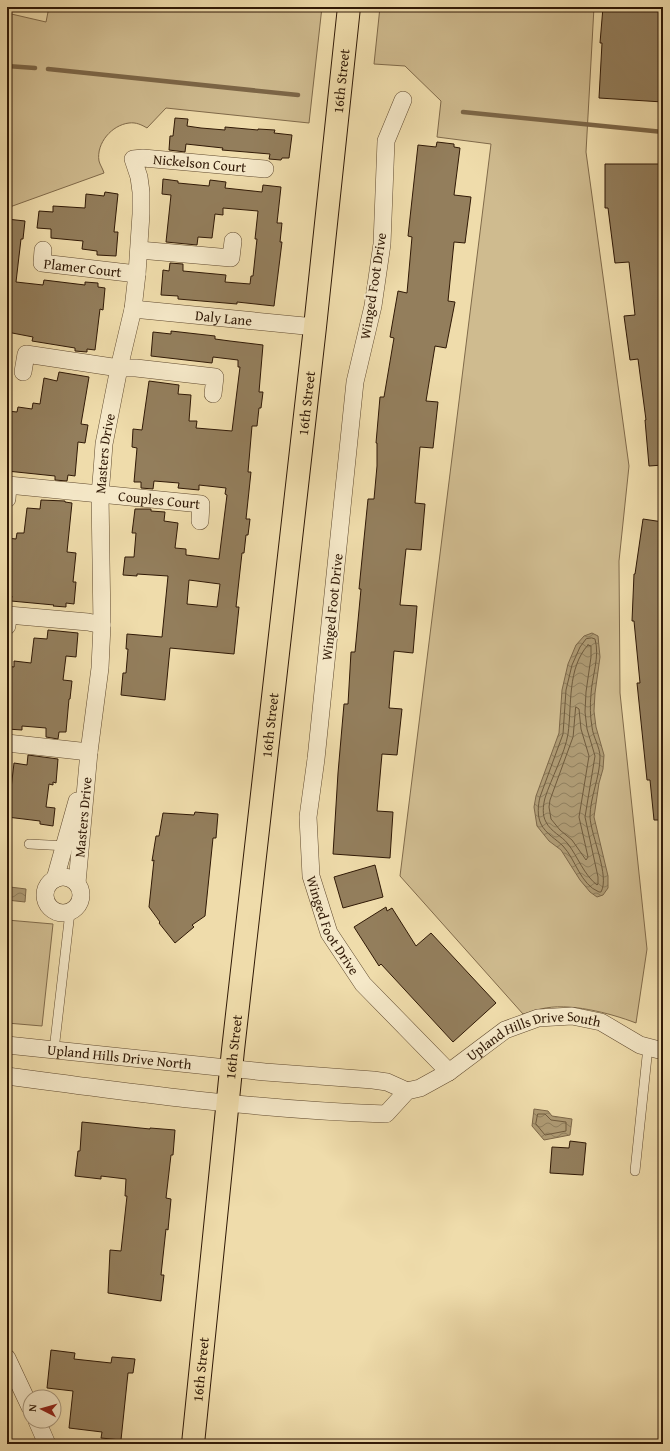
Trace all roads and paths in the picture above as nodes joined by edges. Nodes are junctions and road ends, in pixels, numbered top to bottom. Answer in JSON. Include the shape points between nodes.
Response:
{"nodes":[{"id":1,"x":349,"y":7,"type":"edge"},
{"id":2,"x":403,"y":100,"type":"dead end"},
{"id":3,"x":133,"y":159,"type":"joint"},
{"id":4,"x":265,"y":169,"type":"dead end"},
{"id":5,"x":233,"y":241,"type":"dead end"},
{"id":6,"x":43,"y":250,"type":"dead end"},
{"id":7,"x":139,"y":250,"type":"junction"},
{"id":8,"x":137,"y":274,"type":"junction"},
{"id":9,"x":133,"y":309,"type":"junction"},
{"id":10,"x":315,"y":326,"type":"junction"},
{"id":11,"x":119,"y":368,"type":"junction"},
{"id":12,"x":23,"y":372,"type":"dead end"},
{"id":13,"x":213,"y":394,"type":"dead end"},
{"id":14,"x":100,"y":494,"type":"junction"},
{"id":15,"x":7,"y":499,"type":"edge"},
{"id":16,"x":200,"y":520,"type":"dead end"},
{"id":17,"x":102,"y":625,"type":"junction"},
{"id":18,"x":7,"y":626,"type":"edge"},
{"id":19,"x":7,"y":743,"type":"edge"},
{"id":20,"x":89,"y":752,"type":"junction"},
{"id":21,"x":29,"y":844,"type":"dead end"},
{"id":22,"x":73,"y":847,"type":"junction"},
{"id":23,"x":55,"y":879,"type":"junction"},
{"id":24,"x":77,"y":883,"type":"junction"},
{"id":25,"x":70,"y":912,"type":"junction"},
{"id":26,"x":7,"y":1045,"type":"edge"},
{"id":27,"x":656,"y":1049,"type":"edge"},
{"id":28,"x":54,"y":1050,"type":"junction"},
{"id":29,"x":231,"y":1069,"type":"junction"},
{"id":30,"x":449,"y":1072,"type":"junction"},
{"id":31,"x":7,"y":1076,"type":"edge"},
{"id":32,"x":407,"y":1091,"type":"junction"},
{"id":33,"x":227,"y":1104,"type":"junction"},
{"id":34,"x":635,"y":1171,"type":"dead end"},
{"id":35,"x":7,"y":1358,"type":"edge"},
{"id":36,"x":22,"y":1390,"type":"edge"},
{"id":37,"x":40,"y":1429,"type":"edge"},
{"id":38,"x":47,"y":1444,"type":"edge"},
{"id":39,"x":193,"y":1444,"type":"edge"}],
"edges":[{"from":1,"to":10,"type":"main road","name":"16th Street"},
{"from":2,"to":30,"type":"street","name":"Winged Foot Drive","via":[[386,141],[382,244],[372,306],[355,382],[308,817],[311,876],[329,933],[363,984]]},
{"from":3,"to":4,"type":"street","name":"Nickelson Court"},
{"from":3,"to":7,"type":"street","name":"Masters Drive","via":[[141,192]]},
{"from":5,"to":7,"type":"street","via":[[231,258]]},
{"from":6,"to":8,"type":"street","name":"Plamer Court","via":[[42,263]]},
{"from":7,"to":8,"type":"street","name":"Masters Drive"},
{"from":8,"to":9,"type":"street","name":"Masters Drive"},
{"from":9,"to":10,"type":"street","name":"Daly Lane"},
{"from":9,"to":11,"type":"street","name":"Masters Drive"},
{"from":10,"to":29,"type":"main road","name":"16th Street"},
{"from":11,"to":12,"type":"street","via":[[26,354]]},
{"from":11,"to":13,"type":"street","via":[[215,377]]},
{"from":11,"to":14,"type":"street","name":"Masters Drive","via":[[104,444]]},
{"from":14,"to":15,"type":"street","via":[[8,485]]},
{"from":14,"to":16,"type":"street","name":"Couples Court","via":[[201,504]]},
{"from":14,"to":17,"type":"street","name":"Masters Drive"},
{"from":17,"to":18,"type":"street","via":[[8,615]]},
{"from":17,"to":20,"type":"street","name":"Masters Drive","via":[[100,668]]},
{"from":19,"to":20,"type":"street"},
{"from":20,"to":22,"type":"street","name":"Masters Drive"},
{"from":21,"to":22,"type":"lane"},
{"from":22,"to":23,"type":"street","name":"Masters Drive"},
{"from":22,"to":24,"type":"street","name":"Masters Drive"},
{"from":23,"to":24,"type":"street","name":"Masters Drive","via":[[67,877]]},
{"from":23,"to":25,"type":"street","name":"Masters Drive","via":[[47,888],[46,900],[52,910]]},
{"from":24,"to":25,"type":"street","name":"Masters Drive","via":[[82,894],[81,899]]},
{"from":25,"to":28,"type":"lane"},
{"from":26,"to":28,"type":"street","name":"Upland Hills Drive North"},
{"from":27,"to":30,"type":"street","name":"Upland Hills Drive South","via":[[640,1045],[601,1022],[572,1016],[538,1018],[505,1030]]},
{"from":27,"to":34,"type":"lane"},
{"from":28,"to":29,"type":"street","name":"Upland Hills Drive North"},
{"from":29,"to":32,"type":"street","via":[[373,1080],[387,1082]]},
{"from":29,"to":33,"type":"main road","name":"16th Street"},
{"from":30,"to":32,"type":"street","name":"Upland Hills Drive South","via":[[420,1088]]},
{"from":31,"to":33,"type":"street"},
{"from":32,"to":33,"type":"street","name":"Upland Hills Drive South","via":[[386,1114]]},
{"from":33,"to":39,"type":"main road","name":"16th Street"},
{"from":35,"to":36,"type":"street"},
{"from":37,"to":38,"type":"street"}]}
